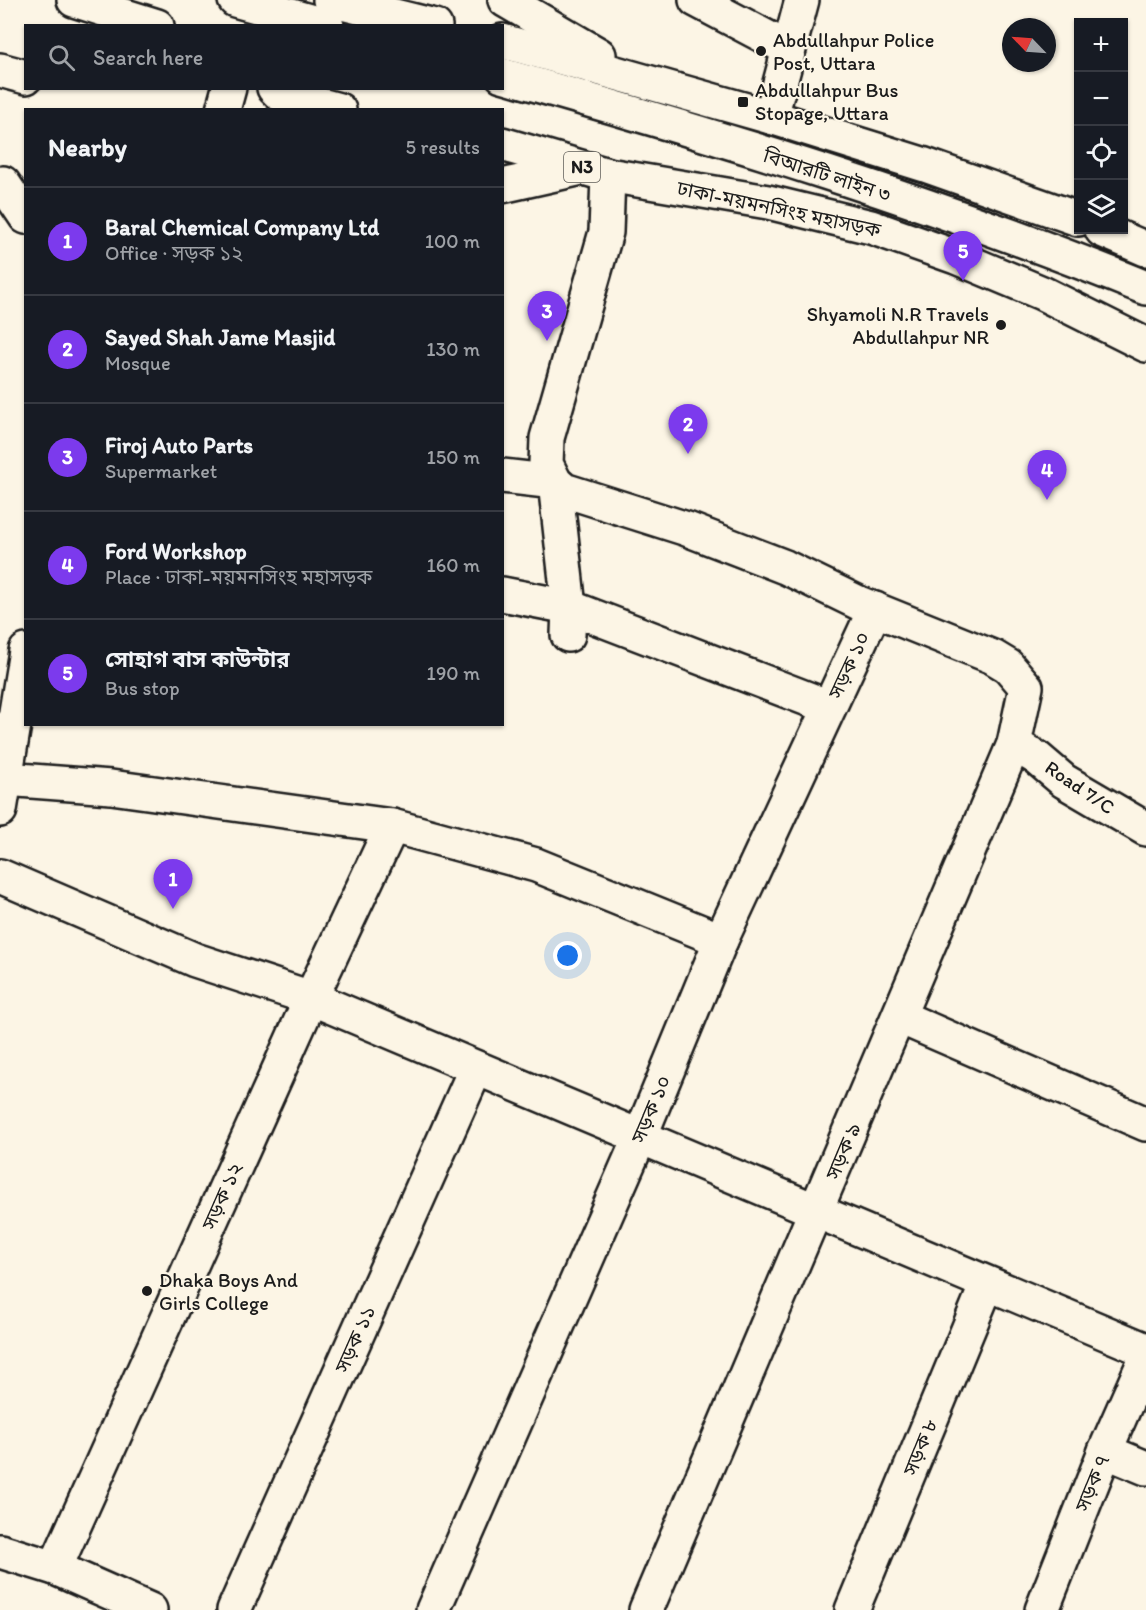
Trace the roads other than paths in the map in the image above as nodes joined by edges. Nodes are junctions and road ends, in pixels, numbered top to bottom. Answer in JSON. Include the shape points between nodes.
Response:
{"nodes":[{"id":1,"x":74,"y":0,"type":"edge"},
{"id":2,"x":236,"y":0,"type":"edge"},
{"id":3,"x":505,"y":0,"type":"edge"},
{"id":4,"x":696,"y":0,"type":"edge"},
{"id":5,"x":802,"y":0,"type":"edge"},
{"id":6,"x":346,"y":4,"type":"edge"},
{"id":7,"x":152,"y":24,"type":"edge"},
{"id":8,"x":320,"y":24,"type":"edge"},
{"id":9,"x":427,"y":24,"type":"edge"},
{"id":10,"x":504,"y":42,"type":"edge"},
{"id":11,"x":789,"y":49,"type":"junction"},
{"id":12,"x":0,"y":70,"type":"edge"},
{"id":13,"x":24,"y":76,"type":"edge"},
{"id":14,"x":504,"y":76,"type":"edge"},
{"id":15,"x":656,"y":86,"type":"junction"},
{"id":16,"x":228,"y":90,"type":"edge"},
{"id":17,"x":275,"y":97,"type":"edge"},
{"id":18,"x":224,"y":108,"type":"edge"},
{"id":19,"x":327,"y":108,"type":"edge"},
{"id":20,"x":771,"y":117,"type":"junction"},
{"id":21,"x":504,"y":145,"type":"edge"},
{"id":22,"x":596,"y":171,"type":"junction"},
{"id":23,"x":3,"y":183,"type":"dead end"},
{"id":24,"x":504,"y":186,"type":"edge"},
{"id":25,"x":24,"y":214,"type":"edge"},
{"id":26,"x":1074,"y":218,"type":"edge"},
{"id":27,"x":1111,"y":234,"type":"edge"},
{"id":28,"x":1146,"y":249,"type":"edge"},
{"id":29,"x":1146,"y":288,"type":"edge"},
{"id":30,"x":1146,"y":345,"type":"edge"},
{"id":31,"x":504,"y":476,"type":"edge"},
{"id":32,"x":555,"y":482,"type":"junction"},
{"id":33,"x":504,"y":595,"type":"edge"},
{"id":34,"x":875,"y":609,"type":"junction"},
{"id":35,"x":569,"y":621,"type":"junction"},
{"id":36,"x":24,"y":663,"type":"edge"},
{"id":37,"x":830,"y":707,"type":"junction"},
{"id":38,"x":24,"y":708,"type":"edge"},
{"id":39,"x":1014,"y":744,"type":"junction"},
{"id":40,"x":5,"y":779,"type":"junction"},
{"id":41,"x":0,"y":810,"type":"edge"},
{"id":42,"x":392,"y":826,"type":"junction"},
{"id":43,"x":1146,"y":829,"type":"edge"},
{"id":44,"x":0,"y":876,"type":"edge"},
{"id":45,"x":721,"y":940,"type":"junction"},
{"id":46,"x":311,"y":998,"type":"junction"},
{"id":47,"x":900,"y":1017,"type":"junction"},
{"id":48,"x":476,"y":1068,"type":"junction"},
{"id":49,"x":1146,"y":1124,"type":"edge"},
{"id":50,"x":640,"y":1137,"type":"junction"},
{"id":51,"x":817,"y":1211,"type":"junction"},
{"id":52,"x":987,"y":1284,"type":"junction"},
{"id":53,"x":1146,"y":1350,"type":"edge"},
{"id":54,"x":1146,"y":1358,"type":"edge"},
{"id":55,"x":1105,"y":1451,"type":"junction"},
{"id":56,"x":1146,"y":1468,"type":"edge"},
{"id":57,"x":0,"y":1551,"type":"edge"},
{"id":58,"x":55,"y":1568,"type":"junction"},
{"id":59,"x":150,"y":1610,"type":"edge"},
{"id":60,"x":234,"y":1610,"type":"edge"},
{"id":61,"x":432,"y":1610,"type":"edge"},
{"id":62,"x":646,"y":1610,"type":"edge"},
{"id":63,"x":852,"y":1610,"type":"edge"},
{"id":64,"x":1042,"y":1610,"type":"edge"}],
"edges":[{"from":1,"to":7,"type":"main road"},
{"from":2,"to":8,"type":"main road"},
{"from":3,"to":15,"type":"main road"},
{"from":4,"to":11,"type":"main road"},
{"from":5,"to":11,"type":"main road"},
{"from":6,"to":9,"type":"main road"},
{"from":10,"to":15,"type":"main road"},
{"from":11,"to":20,"type":"main road"},
{"from":12,"to":13,"type":"main road"},
{"from":14,"to":29,"type":"main road","name":"বিআরটি লাইন ৩","via":[[876,190],[1041,246]]},
{"from":15,"to":20,"type":"main road"},
{"from":16,"to":18,"type":"main road"},
{"from":17,"to":19,"type":"main road"},
{"from":20,"to":26,"type":"main road"},
{"from":21,"to":22,"type":"main road","name":"ঢাকা-ময়মনসিংহ মহাসড়ক","number":"N3"},
{"from":22,"to":24,"type":"main road"},
{"from":22,"to":30,"type":"main road","name":"ঢাকা-ময়মনসিংহ মহাসড়ক","number":"N3","via":[[768,202],[871,227],[1042,293]]},
{"from":22,"to":32,"type":"main road","via":[[606,232],[547,438],[546,464]]},
{"from":23,"to":25,"type":"main road"},
{"from":27,"to":28,"type":"main road"},
{"from":31,"to":32,"type":"main road"},
{"from":32,"to":34,"type":"main road","via":[[578,496],[687,529],[785,567]]},
{"from":32,"to":35,"type":"main road"},
{"from":33,"to":35,"type":"main road"},
{"from":34,"to":37,"type":"main road","name":"সড়ক ১০"},
{"from":34,"to":39,"type":"main road","name":"সড়ক ৯","via":[[993,657],[1014,671],[1026,687]]},
{"from":35,"to":37,"type":"main road"},
{"from":36,"to":40,"type":"main road"},
{"from":37,"to":45,"type":"main road","name":"সড়ক ১০"},
{"from":38,"to":40,"type":"main road"},
{"from":39,"to":43,"type":"main road","name":"Road 7/C","via":[[1064,781]]},
{"from":39,"to":47,"type":"main road","name":"সড়ক ৯"},
{"from":40,"to":41,"type":"main road"},
{"from":40,"to":42,"type":"main road","via":[[111,787]]},
{"from":42,"to":45,"type":"main road","via":[[536,865]]},
{"from":42,"to":46,"type":"main road","name":"সড়ক ১২"},
{"from":44,"to":46,"type":"main road","via":[[195,960]]},
{"from":45,"to":50,"type":"main road","name":"সড়ক ১০"},
{"from":46,"to":48,"type":"main road"},
{"from":46,"to":58,"type":"main road","name":"সড়ক ১২"},
{"from":47,"to":49,"type":"main road"},
{"from":47,"to":51,"type":"main road","name":"সড়ক ৯"},
{"from":48,"to":50,"type":"main road"},
{"from":48,"to":60,"type":"main road","name":"সড়ক ১১"},
{"from":50,"to":51,"type":"main road"},
{"from":50,"to":61,"type":"main road","name":"সড়ক ১০"},
{"from":51,"to":52,"type":"main road"},
{"from":51,"to":62,"type":"main road","name":"সড়ক ৯"},
{"from":52,"to":53,"type":"main road"},
{"from":52,"to":63,"type":"main road","name":"সড়ক ৮"},
{"from":54,"to":55,"type":"main road","name":"সড়ক ৭"},
{"from":55,"to":56,"type":"main road"},
{"from":55,"to":64,"type":"main road","name":"সড়ক ৭"},
{"from":57,"to":58,"type":"main road"},
{"from":58,"to":59,"type":"main road"}]}
